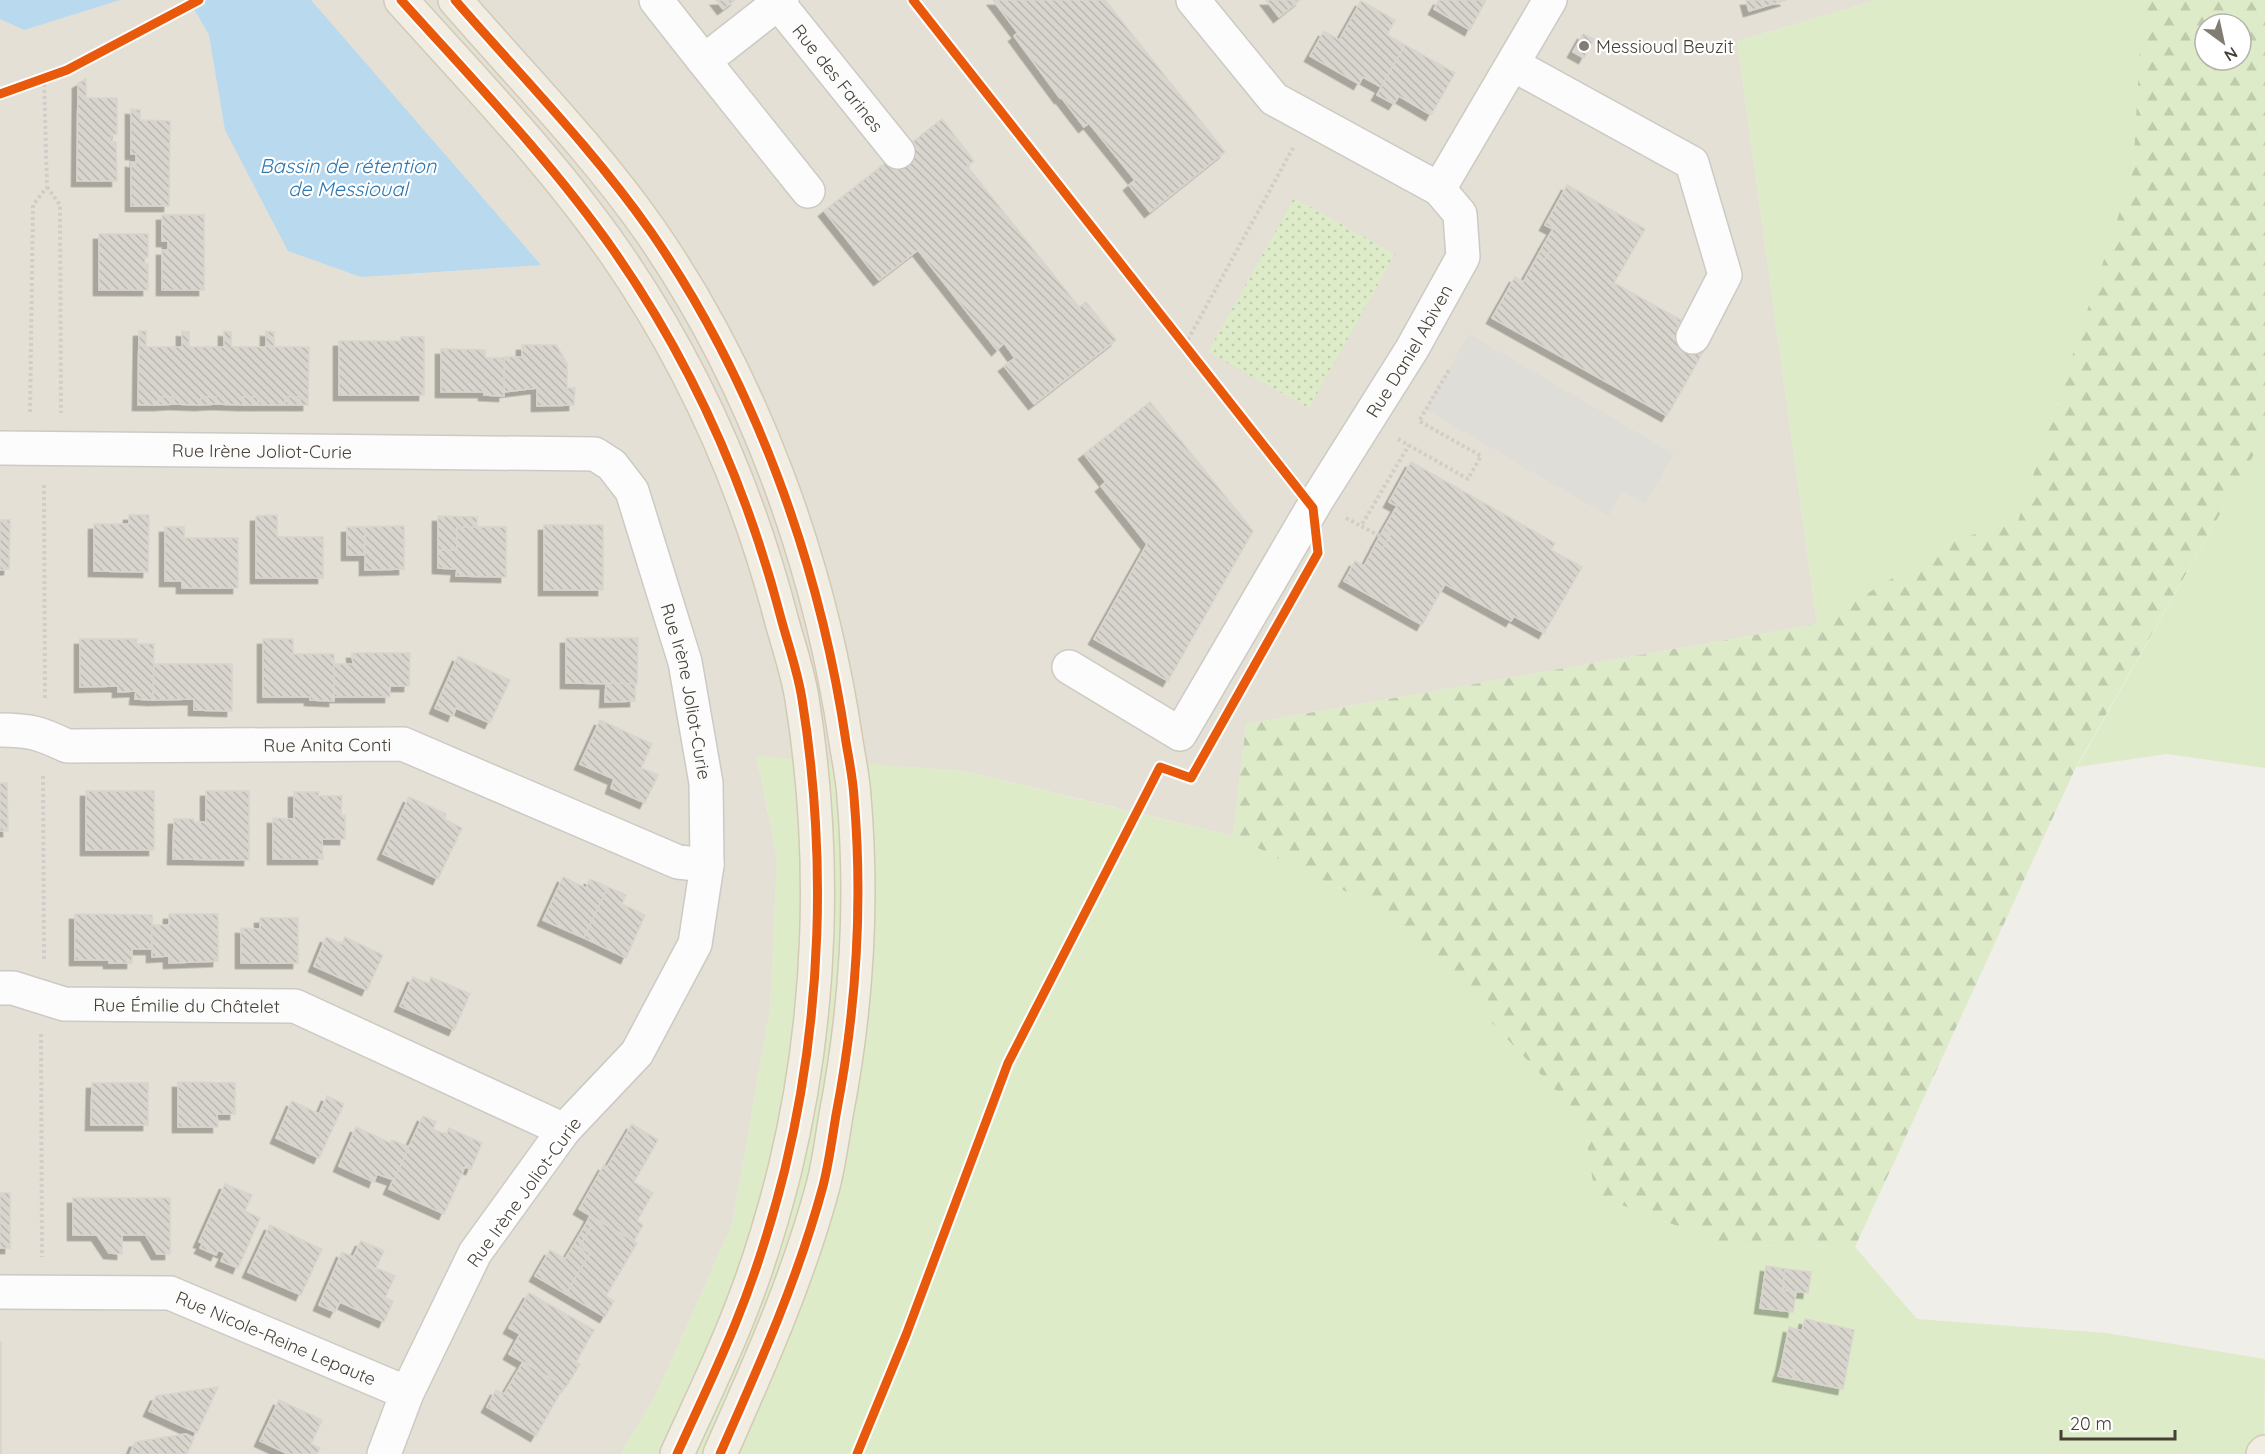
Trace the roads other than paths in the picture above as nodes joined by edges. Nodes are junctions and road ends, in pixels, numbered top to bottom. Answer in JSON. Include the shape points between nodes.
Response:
{"nodes":[{"id":1,"x":401,"y":0,"type":"edge"},
{"id":2,"x":455,"y":0,"type":"edge"},
{"id":3,"x":656,"y":0,"type":"edge"},
{"id":4,"x":1193,"y":0,"type":"edge"},
{"id":5,"x":1550,"y":0,"type":"edge"},
{"id":6,"x":780,"y":2,"type":"edge"},
{"id":7,"x":704,"y":61,"type":"junction"},
{"id":8,"x":1514,"y":65,"type":"junction"},
{"id":9,"x":898,"y":152,"type":"dead end"},
{"id":10,"x":1439,"y":189,"type":"junction"},
{"id":11,"x":808,"y":191,"type":"dead end"},
{"id":12,"x":1694,"y":337,"type":"dead end"},
{"id":13,"x":0,"y":448,"type":"edge"},
{"id":14,"x":1069,"y":667,"type":"dead end"},
{"id":15,"x":0,"y":730,"type":"edge"},
{"id":16,"x":707,"y":865,"type":"junction"},
{"id":17,"x":0,"y":988,"type":"edge"},
{"id":18,"x":564,"y":1130,"type":"junction"},
{"id":19,"x":0,"y":1292,"type":"edge"},
{"id":20,"x":407,"y":1393,"type":"junction"},
{"id":21,"x":384,"y":1454,"type":"edge"},
{"id":22,"x":677,"y":1454,"type":"edge"},
{"id":23,"x":720,"y":1454,"type":"edge"}],
"edges":[{"from":1,"to":22,"type":"main road","via":[[545,160],[614,250],[660,323],[699,395],[741,491],[765,560],[801,695],[819,889],[815,980],[802,1084],[764,1245],[736,1322]]},
{"from":2,"to":23,"type":"main road","via":[[576,137],[650,231],[696,304],[736,381],[779,480],[815,586],[838,686],[854,796],[856,854],[853,1007],[843,1080],[824,1183],[804,1251],[773,1336]]},
{"from":3,"to":7,"type":"street"},
{"from":4,"to":10,"type":"street","name":"Rue Daniel Abiven","via":[[1274,99]]},
{"from":5,"to":8,"type":"street"},
{"from":6,"to":7,"type":"street","name":"Rue des Farines"},
{"from":6,"to":9,"type":"street","name":"Rue des Farines"},
{"from":7,"to":11,"type":"street"},
{"from":8,"to":10,"type":"street"},
{"from":8,"to":12,"type":"street","via":[[1692,163],[1725,275]]},
{"from":10,"to":14,"type":"street","name":"Rue Daniel Abiven","via":[[1460,214],[1463,257],[1412,349],[1180,734]]},
{"from":13,"to":16,"type":"street","name":"Rue Irène Joliot-Curie","via":[[595,454],[612,465],[632,491],[685,662],[706,783]]},
{"from":15,"to":16,"type":"street","name":"Rue Anita Conti","via":[[28,730],[67,746],[403,744],[678,862]]},
{"from":16,"to":18,"type":"street","name":"Rue Irène Joliot-Curie","via":[[695,944],[637,1053]]},
{"from":17,"to":18,"type":"street","name":"Rue Émilie du Châtelet","via":[[14,988],[64,1004],[295,1006]]},
{"from":18,"to":20,"type":"street","name":"Rue Irène Joliot-Curie","via":[[475,1253]]},
{"from":19,"to":20,"type":"street","name":"Rue Nicole-Reine Lepaute","via":[[170,1293]]},
{"from":20,"to":21,"type":"street","name":"Rue Irène Joliot-Curie"}]}
